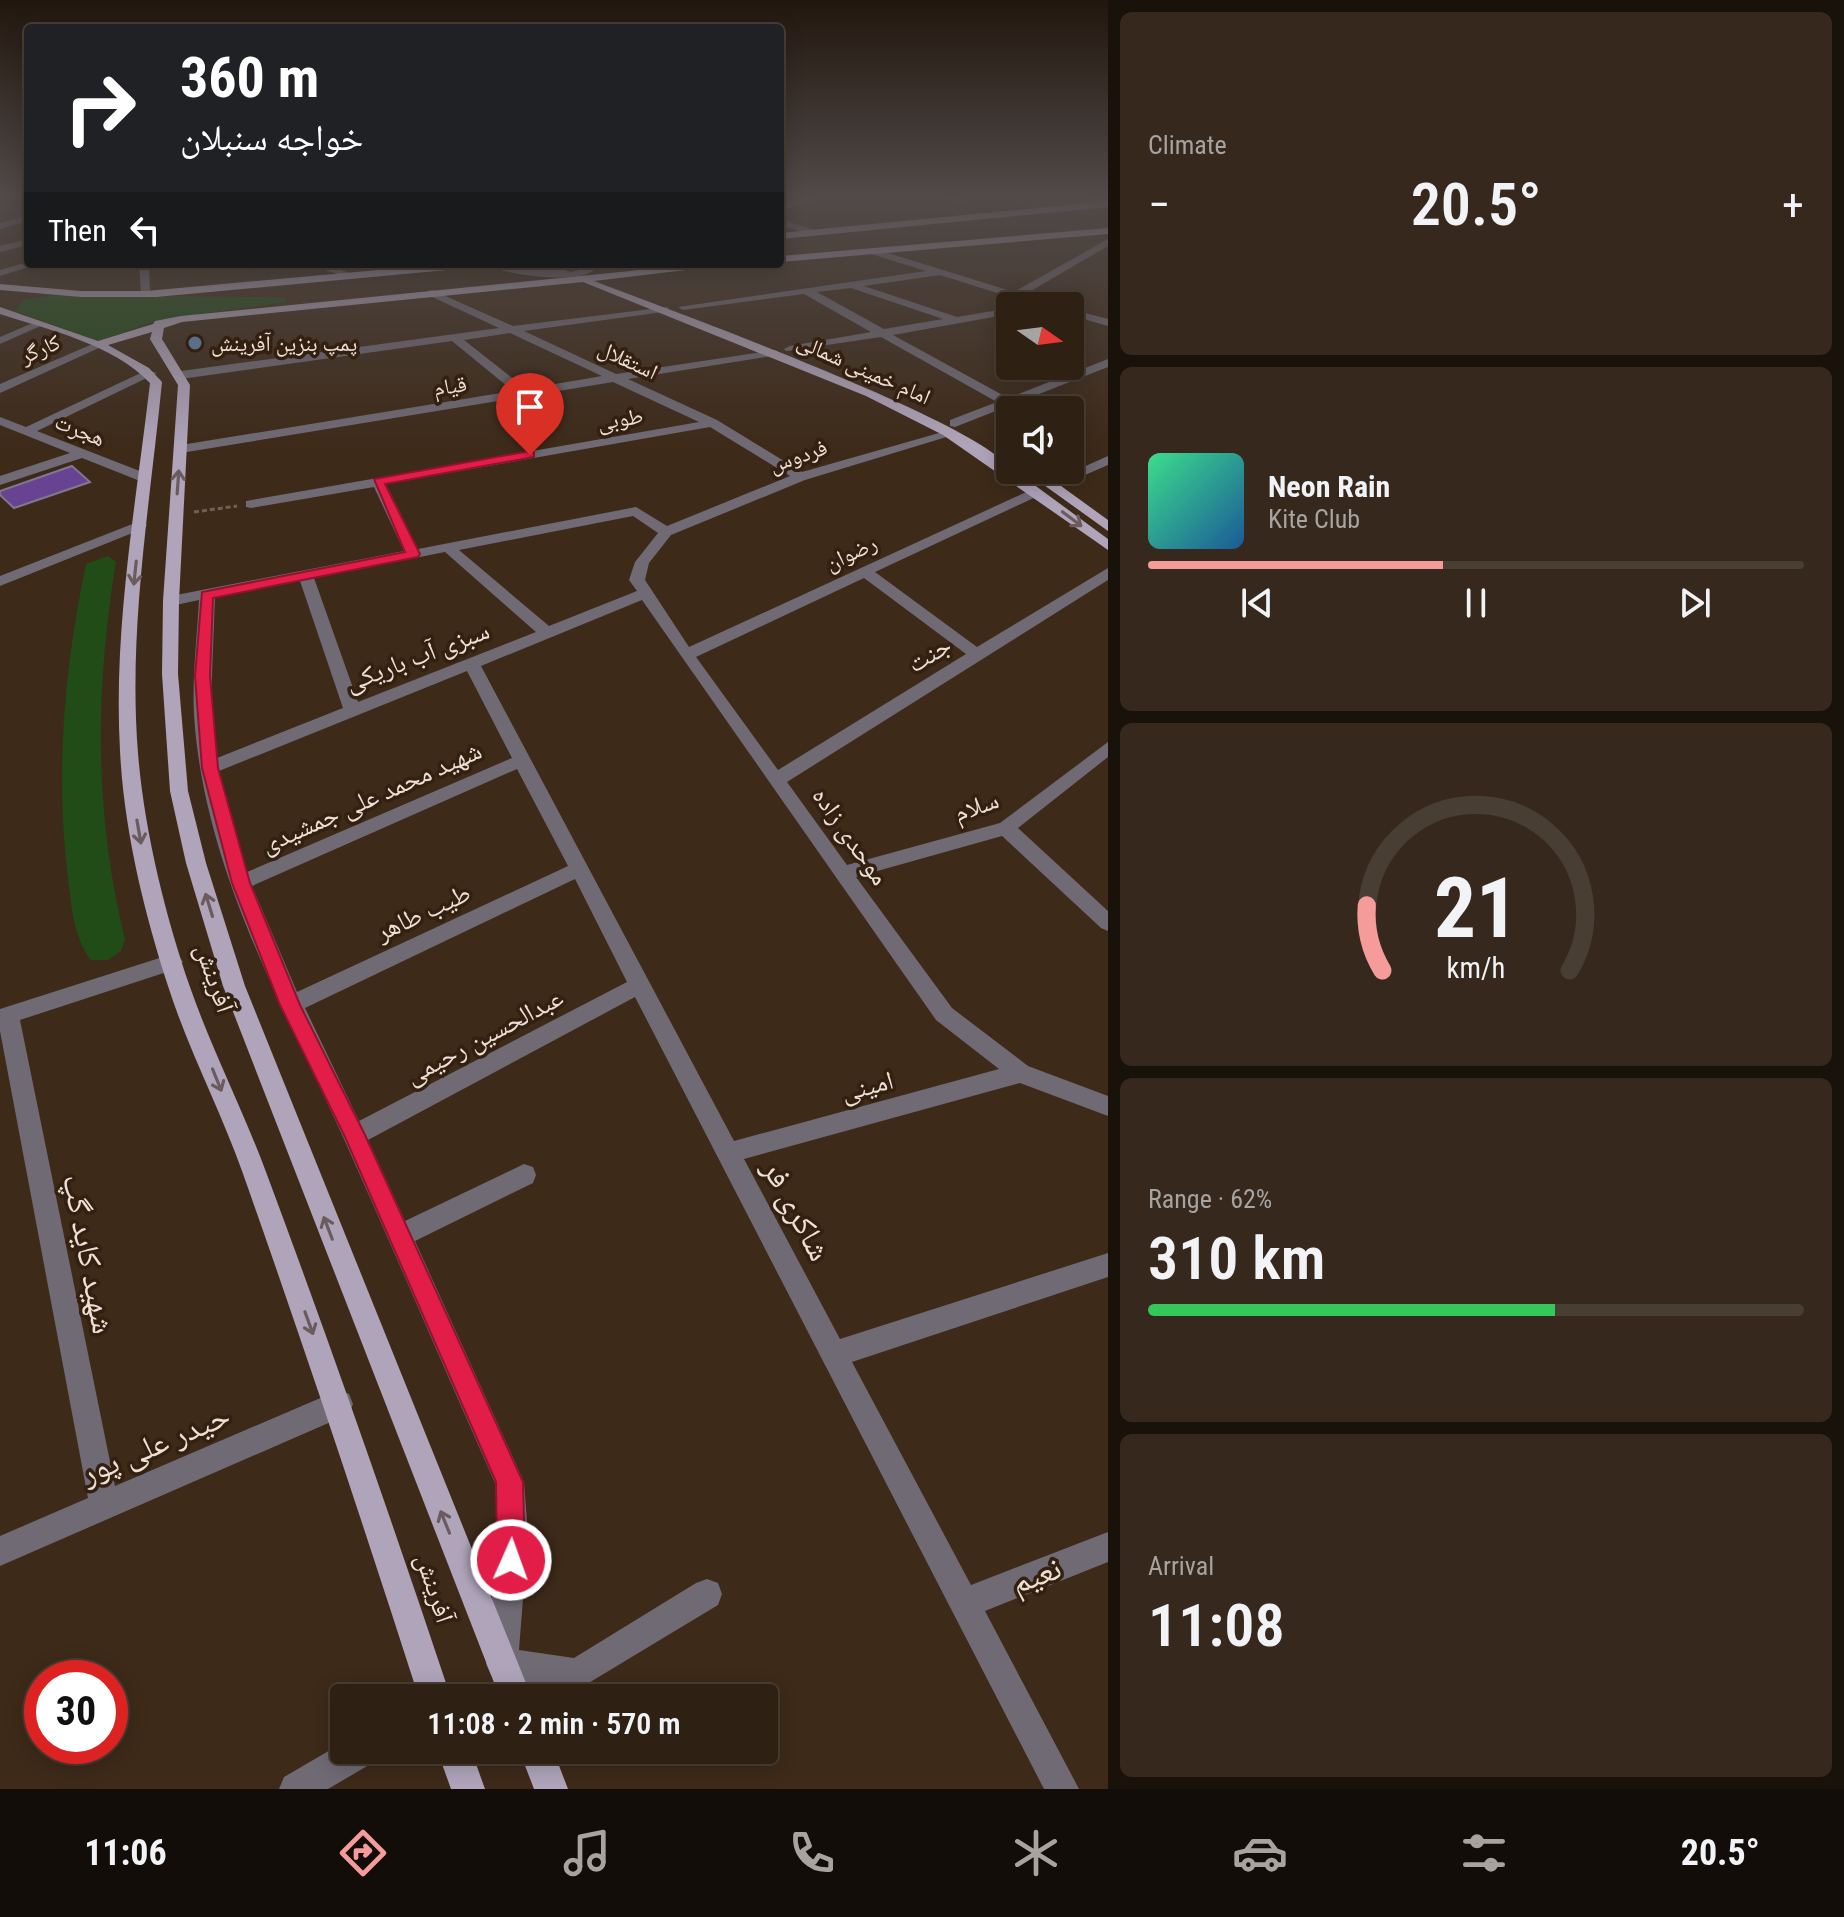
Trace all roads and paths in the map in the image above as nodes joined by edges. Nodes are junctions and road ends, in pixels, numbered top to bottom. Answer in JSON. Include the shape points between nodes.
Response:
{"nodes":[{"id":1,"x":145,"y":280,"type":"edge"},
{"id":2,"x":302,"y":280,"type":"edge"},
{"id":3,"x":386,"y":280,"type":"edge"},
{"id":4,"x":505,"y":280,"type":"edge"},
{"id":5,"x":540,"y":280,"type":"edge"},
{"id":6,"x":585,"y":280,"type":"edge"},
{"id":7,"x":629,"y":280,"type":"edge"},
{"id":8,"x":647,"y":280,"type":"edge"},
{"id":9,"x":877,"y":280,"type":"edge"},
{"id":10,"x":969,"y":280,"type":"edge"},
{"id":11,"x":1041,"y":280,"type":"edge"},
{"id":12,"x":851,"y":284,"type":"junction"},
{"id":13,"x":503,"y":286,"type":"junction"},
{"id":14,"x":0,"y":287,"type":"edge"},
{"id":15,"x":613,"y":289,"type":"junction"},
{"id":16,"x":807,"y":291,"type":"junction"},
{"id":17,"x":46,"y":292,"type":"junction"},
{"id":18,"x":1006,"y":292,"type":"edge"},
{"id":19,"x":1021,"y":292,"type":"edge"},
{"id":20,"x":432,"y":293,"type":"junction"},
{"id":21,"x":146,"y":294,"type":"junction"},
{"id":22,"x":406,"y":296,"type":"junction"},
{"id":23,"x":683,"y":307,"type":"junction"},
{"id":24,"x":278,"y":308,"type":"junction"},
{"id":25,"x":663,"y":309,"type":"junction"},
{"id":26,"x":3,"y":311,"type":"edge"},
{"id":27,"x":996,"y":313,"type":"edge"},
{"id":28,"x":1084,"y":316,"type":"edge"},
{"id":29,"x":956,"y":320,"type":"junction"},
{"id":30,"x":34,"y":322,"type":"junction"},
{"id":31,"x":159,"y":323,"type":"junction"},
{"id":32,"x":1108,"y":323,"type":"edge"},
{"id":33,"x":511,"y":330,"type":"junction"},
{"id":34,"x":0,"y":331,"type":"edge"},
{"id":35,"x":882,"y":333,"type":"junction"},
{"id":36,"x":455,"y":338,"type":"junction"},
{"id":37,"x":0,"y":341,"type":"edge"},
{"id":38,"x":97,"y":345,"type":"junction"},
{"id":39,"x":790,"y":349,"type":"junction"},
{"id":40,"x":772,"y":352,"type":"junction"},
{"id":41,"x":1106,"y":365,"type":"edge"},
{"id":42,"x":151,"y":373,"type":"junction"},
{"id":43,"x":181,"y":375,"type":"junction"},
{"id":44,"x":622,"y":379,"type":"junction"},
{"id":45,"x":0,"y":389,"type":"edge"},
{"id":46,"x":525,"y":394,"type":"junction"},
{"id":47,"x":996,"y":396,"type":"edge"},
{"id":48,"x":1022,"y":396,"type":"edge"},
{"id":49,"x":183,"y":401,"type":"junction"},
{"id":50,"x":155,"y":404,"type":"junction"},
{"id":51,"x":996,"y":407,"type":"edge"},
{"id":52,"x":0,"y":421,"type":"edge"},
{"id":53,"x":712,"y":423,"type":"junction"},
{"id":54,"x":952,"y":428,"type":"junction"},
{"id":55,"x":27,"y":431,"type":"junction"},
{"id":56,"x":181,"y":449,"type":"junction"},
{"id":57,"x":996,"y":449,"type":"edge"},
{"id":58,"x":83,"y":453,"type":"junction"},
{"id":59,"x":1108,"y":460,"type":"edge"},
{"id":60,"x":800,"y":477,"type":"junction"},
{"id":61,"x":145,"y":478,"type":"junction"},
{"id":62,"x":0,"y":481,"type":"edge"},
{"id":63,"x":378,"y":481,"type":"junction"},
{"id":64,"x":1050,"y":485,"type":"joint"},
{"id":65,"x":1035,"y":492,"type":"junction"},
{"id":66,"x":251,"y":504,"type":"joint"},
{"id":67,"x":176,"y":515,"type":"junction"},
{"id":68,"x":140,"y":525,"type":"junction"},
{"id":69,"x":1108,"y":527,"type":"edge"},
{"id":70,"x":666,"y":532,"type":"junction"},
{"id":71,"x":1108,"y":546,"type":"edge"},
{"id":72,"x":447,"y":547,"type":"junction"},
{"id":73,"x":413,"y":554,"type":"junction"},
{"id":74,"x":864,"y":571,"type":"junction"},
{"id":75,"x":1108,"y":573,"type":"edge"},
{"id":76,"x":306,"y":577,"type":"junction"},
{"id":77,"x":0,"y":581,"type":"edge"},
{"id":78,"x":644,"y":594,"type":"junction"},
{"id":79,"x":207,"y":595,"type":"junction"},
{"id":80,"x":171,"y":601,"type":"junction"},
{"id":81,"x":547,"y":633,"type":"junction"},
{"id":82,"x":686,"y":655,"type":"junction"},
{"id":83,"x":977,"y":655,"type":"junction"},
{"id":84,"x":471,"y":663,"type":"junction"},
{"id":85,"x":352,"y":710,"type":"junction"},
{"id":86,"x":1108,"y":748,"type":"edge"},
{"id":87,"x":522,"y":760,"type":"junction"},
{"id":88,"x":210,"y":768,"type":"junction"},
{"id":89,"x":776,"y":780,"type":"junction"},
{"id":90,"x":1006,"y":828,"type":"junction"},
{"id":91,"x":579,"y":869,"type":"junction"},
{"id":92,"x":843,"y":873,"type":"junction"},
{"id":93,"x":241,"y":883,"type":"junction"},
{"id":94,"x":1108,"y":923,"type":"edge"},
{"id":95,"x":172,"y":962,"type":"junction"},
{"id":96,"x":640,"y":985,"type":"junction"},
{"id":97,"x":290,"y":1005,"type":"junction"},
{"id":98,"x":4,"y":1016,"type":"edge"},
{"id":99,"x":1020,"y":1073,"type":"junction"},
{"id":100,"x":1108,"y":1106,"type":"edge"},
{"id":101,"x":354,"y":1135,"type":"junction"},
{"id":102,"x":729,"y":1153,"type":"junction"},
{"id":103,"x":524,"y":1175,"type":"dead end"},
{"id":104,"x":400,"y":1236,"type":"junction"},
{"id":105,"x":1108,"y":1265,"type":"edge"},
{"id":106,"x":834,"y":1354,"type":"junction"},
{"id":107,"x":339,"y":1404,"type":"junction"},
{"id":108,"x":104,"y":1506,"type":"junction"},
{"id":109,"x":1108,"y":1547,"type":"edge"},
{"id":110,"x":0,"y":1551,"type":"edge"},
{"id":111,"x":707,"y":1594,"type":"dead end"},
{"id":112,"x":965,"y":1603,"type":"junction"},
{"id":113,"x":502,"y":1664,"type":"junction"},
{"id":114,"x":430,"y":1684,"type":"edge"},
{"id":115,"x":510,"y":1684,"type":"edge"},
{"id":116,"x":338,"y":1764,"type":"edge"},
{"id":117,"x":459,"y":1764,"type":"edge"},
{"id":118,"x":541,"y":1764,"type":"edge"},
{"id":119,"x":296,"y":1789,"type":"edge"},
{"id":120,"x":468,"y":1789,"type":"edge"},
{"id":121,"x":551,"y":1789,"type":"edge"},
{"id":122,"x":1062,"y":1789,"type":"edge"}],
"edges":[{"from":1,"to":21,"type":"street"},
{"from":2,"to":21,"type":"main road"},
{"from":3,"to":22,"type":"main road","via":[[386,286]]},
{"from":4,"to":13,"type":"street"},
{"from":5,"to":13,"type":"main road"},
{"from":6,"to":15,"type":"main road","name":"امام خمینی شمالی"},
{"from":7,"to":15,"type":"main road"},
{"from":8,"to":23,"type":"main road","name":"امام خمینی شمالی"},
{"from":9,"to":12,"type":"street"},
{"from":10,"to":18,"type":"street"},
{"from":11,"to":19,"type":"street"},
{"from":12,"to":16,"type":"street"},
{"from":12,"to":29,"type":"street"},
{"from":13,"to":20,"type":"main road"},
{"from":14,"to":17,"type":"main road"},
{"from":15,"to":25,"type":"main road","name":"امام خمینی شمالی"},
{"from":16,"to":23,"type":"street"},
{"from":16,"to":35,"type":"street"},
{"from":17,"to":21,"type":"main road"},
{"from":17,"to":26,"type":"main road","via":[[17,300]]},
{"from":20,"to":22,"type":"main road"},
{"from":20,"to":33,"type":"street","name":"استقلال"},
{"from":21,"to":24,"type":"main road","via":[[293,299]]},
{"from":22,"to":24,"type":"main road"},
{"from":23,"to":39,"type":"main road","name":"امام خمینی شمالی"},
{"from":24,"to":31,"type":"main road"},
{"from":25,"to":33,"type":"street"},
{"from":25,"to":40,"type":"main road","name":"امام خمینی شمالی"},
{"from":26,"to":30,"type":"main road"},
{"from":27,"to":29,"type":"street"},
{"from":28,"to":32,"type":"street"},
{"from":29,"to":35,"type":"street"},
{"from":30,"to":34,"type":"street"},
{"from":30,"to":37,"type":"street"},
{"from":30,"to":38,"type":"main road"},
{"from":31,"to":38,"type":"main road"},
{"from":31,"to":43,"type":"main road","via":[[156,339]]},
{"from":33,"to":36,"type":"street"},
{"from":33,"to":44,"type":"street","name":"استقلال"},
{"from":35,"to":39,"type":"street"},
{"from":35,"to":47,"type":"street"},
{"from":36,"to":43,"type":"street"},
{"from":36,"to":46,"type":"street"},
{"from":38,"to":42,"type":"main road"},
{"from":38,"to":45,"type":"street","name":"کارگر"},
{"from":39,"to":54,"type":"main road","name":"امام خمینی شمالی","via":[[885,387]]},
{"from":40,"to":44,"type":"street","name":"قیام"},
{"from":40,"to":54,"type":"main road","name":"امام خمینی شمالی"},
{"from":41,"to":48,"type":"street","name":"فردوس"},
{"from":42,"to":50,"type":"main road","name":"آفرینش"},
{"from":42,"to":55,"type":"street"},
{"from":43,"to":49,"type":"main road","name":"آفرینش"},
{"from":44,"to":46,"type":"street","name":"قیام"},
{"from":44,"to":53,"type":"street","name":"استقلال"},
{"from":46,"to":56,"type":"street","name":"قیام"},
{"from":49,"to":50,"type":"main road"},
{"from":49,"to":56,"type":"main road","name":"آفرینش"},
{"from":50,"to":61,"type":"main road","name":"آفرینش"},
{"from":51,"to":54,"type":"street","name":"فردوس"},
{"from":52,"to":55,"type":"street","name":"هجرت"},
{"from":53,"to":60,"type":"street","name":"استقلال"},
{"from":53,"to":63,"type":"street","name":"طوبی"},
{"from":54,"to":57,"type":"main road","name":"امام خمینی شمالی"},
{"from":54,"to":60,"type":"street","name":"فردوس"},
{"from":54,"to":65,"type":"main road","name":"امام خمینی شمالی"},
{"from":55,"to":58,"type":"street","name":"هجرت"},
{"from":67,"to":56,"type":"main road","name":"آفرینش","one_way":true},
{"from":58,"to":61,"type":"street","name":"هجرت"},
{"from":58,"to":62,"type":"street"},
{"from":59,"to":64,"type":"street"},
{"from":60,"to":70,"type":"street","name":"فردوس"},
{"from":61,"to":68,"type":"main road","name":"آفرینش"},
{"from":63,"to":66,"type":"street","name":"طوبی"},
{"from":63,"to":73,"type":"street"},
{"from":64,"to":69,"type":"main road"},
{"from":65,"to":71,"type":"main road","name":"امام خمینی شمالی","one_way":true},
{"from":65,"to":74,"type":"street","name":"رضوان"},
{"from":66,"to":67,"type":"path"},
{"from":67,"to":80,"type":"main road","name":"آفرینش"},
{"from":68,"to":77,"type":"street"},
{"from":68,"to":95,"type":"main road","name":"آفرینش","one_way":true,"via":[[127,685],[129,754],[142,848]]},
{"from":70,"to":72,"type":"street","via":[[636,511]]},
{"from":70,"to":78,"type":"street","via":[[642,562],[637,580]]},
{"from":72,"to":73,"type":"street"},
{"from":72,"to":81,"type":"street"},
{"from":73,"to":76,"type":"street"},
{"from":74,"to":82,"type":"street","name":"رضوان"},
{"from":74,"to":83,"type":"street"},
{"from":75,"to":83,"type":"street","name":"جنت"},
{"from":76,"to":79,"type":"street"},
{"from":76,"to":85,"type":"street"},
{"from":78,"to":81,"type":"street","name":"سبزی آب باریکی"},
{"from":78,"to":82,"type":"street","name":"موحدی زاده"},
{"from":79,"to":80,"type":"street"},
{"from":79,"to":88,"type":"street","via":[[202,676]]},
{"from":113,"to":80,"type":"main road","name":"آفرینش","one_way":true,"via":[[221,945],[179,791],[172,725]]},
{"from":81,"to":84,"type":"street","name":"سبزی آب باریکی"},
{"from":82,"to":89,"type":"street","name":"موحدی زاده"},
{"from":83,"to":89,"type":"street","name":"جنت"},
{"from":84,"to":85,"type":"street","name":"سبزی آب باریکی"},
{"from":84,"to":87,"type":"street","name":"شاکری فر"},
{"from":85,"to":88,"type":"street","name":"سبزی آب باریکی"},
{"from":86,"to":90,"type":"street","name":"سلام"},
{"from":87,"to":91,"type":"street","name":"شاکری فر"},
{"from":87,"to":93,"type":"street","name":"شهید محمد علی جمشیدی"},
{"from":88,"to":93,"type":"street"},
{"from":89,"to":92,"type":"street","name":"موحدی زاده"},
{"from":90,"to":92,"type":"street","name":"سلام"},
{"from":90,"to":94,"type":"street"},
{"from":91,"to":96,"type":"street","name":"شاکری فر"},
{"from":91,"to":97,"type":"street","name":"طیب طاهر"},
{"from":92,"to":99,"type":"street","name":"موحدی زاده","via":[[944,1014]]},
{"from":93,"to":97,"type":"street"},
{"from":95,"to":98,"type":"street"},
{"from":95,"to":107,"type":"main road","name":"آفرینش","one_way":true},
{"from":96,"to":101,"type":"street","name":"عبدالحسین رحیمی"},
{"from":96,"to":102,"type":"street","name":"شاکری فر"},
{"from":97,"to":101,"type":"street"},
{"from":98,"to":108,"type":"street","name":"شهید کاید گپ"},
{"from":99,"to":100,"type":"street","name":"موحدی زاده"},
{"from":99,"to":102,"type":"street","name":"امینی"},
{"from":101,"to":104,"type":"street"},
{"from":102,"to":106,"type":"street","name":"شاکری فر"},
{"from":103,"to":104,"type":"street"},
{"from":104,"to":113,"type":"street","via":[[509,1482],[513,1534]]},
{"from":105,"to":106,"type":"street"},
{"from":106,"to":112,"type":"street","name":"شاکری فر"},
{"from":107,"to":108,"type":"street","name":"حیدر علی پور"},
{"from":107,"to":114,"type":"main road","name":"آفرینش"},
{"from":108,"to":110,"type":"street","name":"حیدر علی پور"},
{"from":109,"to":112,"type":"street","name":"نعیم"},
{"from":111,"to":113,"type":"street","via":[[577,1674]]},
{"from":112,"to":122,"type":"street","name":"شاکری فر"},
{"from":113,"to":115,"type":"main road","name":"آفرینش"},
{"from":116,"to":119,"type":"street"},
{"from":117,"to":120,"type":"main road"},
{"from":118,"to":121,"type":"main road"}]}
